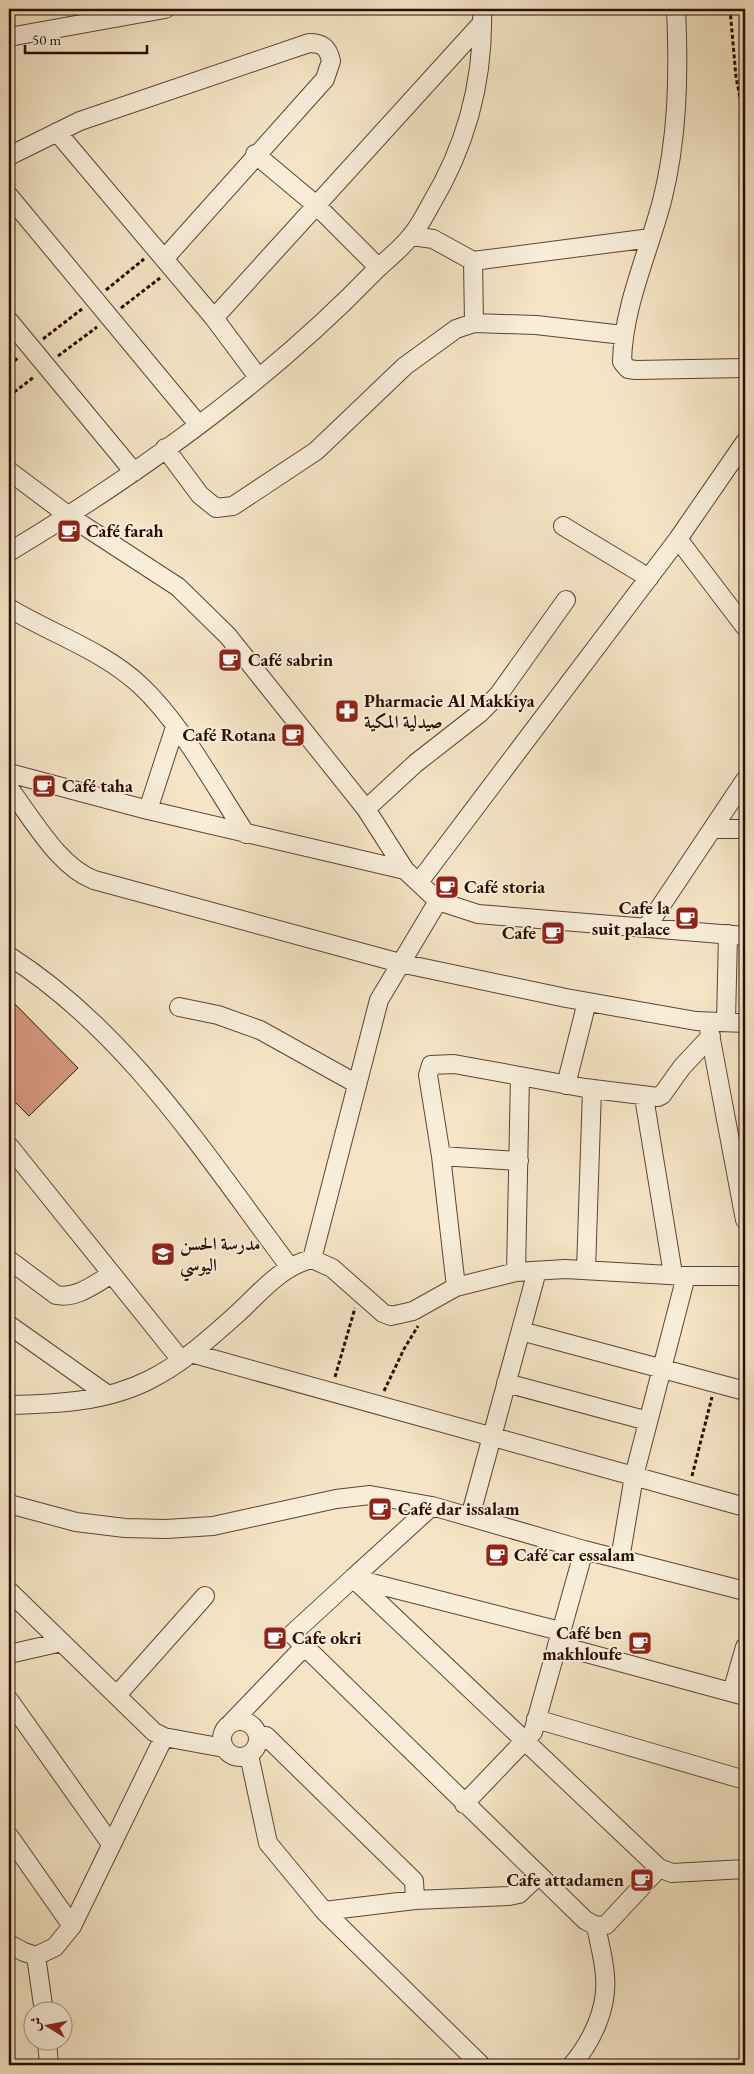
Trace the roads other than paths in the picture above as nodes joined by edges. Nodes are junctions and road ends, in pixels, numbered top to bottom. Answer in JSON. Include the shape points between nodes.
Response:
{"nodes":[{"id":1,"x":165,"y":9,"type":"edge"},
{"id":2,"x":676,"y":9,"type":"edge"},
{"id":3,"x":482,"y":16,"type":"edge"},
{"id":4,"x":9,"y":37,"type":"edge"},
{"id":5,"x":57,"y":132,"type":"junction"},
{"id":6,"x":255,"y":154,"type":"junction"},
{"id":7,"x":9,"y":156,"type":"edge"},
{"id":8,"x":9,"y":196,"type":"edge"},
{"id":9,"x":316,"y":205,"type":"junction"},
{"id":10,"x":412,"y":236,"type":"junction"},
{"id":11,"x":651,"y":238,"type":"junction"},
{"id":12,"x":473,"y":261,"type":"junction"},
{"id":13,"x":168,"y":263,"type":"junction"},
{"id":14,"x":378,"y":267,"type":"junction"},
{"id":15,"x":214,"y":318,"type":"junction"},
{"id":16,"x":9,"y":321,"type":"edge"},
{"id":17,"x":474,"y":323,"type":"junction"},
{"id":18,"x":623,"y":335,"type":"junction"},
{"id":19,"x":745,"y":368,"type":"edge"},
{"id":20,"x":258,"y":377,"type":"junction"},
{"id":21,"x":198,"y":424,"type":"junction"},
{"id":22,"x":745,"y":442,"type":"edge"},
{"id":23,"x":166,"y":448,"type":"junction"},
{"id":24,"x":9,"y":471,"type":"edge"},
{"id":25,"x":134,"y":472,"type":"junction"},
{"id":26,"x":69,"y":516,"type":"junction"},
{"id":27,"x":563,"y":526,"type":"dead end"},
{"id":28,"x":678,"y":539,"type":"junction"},
{"id":29,"x":9,"y":552,"type":"edge"},
{"id":30,"x":649,"y":578,"type":"junction"},
{"id":31,"x":566,"y":600,"type":"dead end"},
{"id":32,"x":9,"y":608,"type":"edge"},
{"id":33,"x":745,"y":627,"type":"edge"},
{"id":34,"x":175,"y":727,"type":"junction"},
{"id":35,"x":9,"y":773,"type":"edge"},
{"id":36,"x":745,"y":780,"type":"edge"},
{"id":37,"x":10,"y":791,"type":"edge"},
{"id":38,"x":366,"y":809,"type":"junction"},
{"id":39,"x":148,"y":810,"type":"junction"},
{"id":40,"x":713,"y":829,"type":"junction"},
{"id":41,"x":745,"y":830,"type":"edge"},
{"id":42,"x":246,"y":834,"type":"junction"},
{"id":43,"x":405,"y":870,"type":"junction"},
{"id":44,"x":419,"y":882,"type":"junction"},
{"id":45,"x":438,"y":901,"type":"junction"},
{"id":46,"x":646,"y":928,"type":"junction"},
{"id":47,"x":737,"y":935,"type":"edge"},
{"id":48,"x":9,"y":956,"type":"edge"},
{"id":49,"x":400,"y":962,"type":"junction"},
{"id":50,"x":587,"y":1002,"type":"junction"},
{"id":51,"x":179,"y":1007,"type":"dead end"},
{"id":52,"x":726,"y":1022,"type":"junction"},
{"id":53,"x":745,"y":1024,"type":"edge"},
{"id":54,"x":709,"y":1028,"type":"junction"},
{"id":55,"x":520,"y":1076,"type":"junction"},
{"id":56,"x":357,"y":1084,"type":"junction"},
{"id":57,"x":566,"y":1085,"type":"junction"},
{"id":58,"x":592,"y":1090,"type":"junction"},
{"id":59,"x":644,"y":1097,"type":"junction"},
{"id":60,"x":10,"y":1148,"type":"edge"},
{"id":61,"x":441,"y":1156,"type":"junction"},
{"id":62,"x":519,"y":1162,"type":"junction"},
{"id":63,"x":745,"y":1220,"type":"edge"},
{"id":64,"x":312,"y":1259,"type":"junction"},
{"id":65,"x":9,"y":1260,"type":"edge"},
{"id":66,"x":289,"y":1266,"type":"junction"},
{"id":67,"x":586,"y":1270,"type":"junction"},
{"id":68,"x":537,"y":1271,"type":"junction"},
{"id":69,"x":516,"y":1272,"type":"junction"},
{"id":70,"x":112,"y":1274,"type":"junction"},
{"id":71,"x":679,"y":1275,"type":"junction"},
{"id":72,"x":745,"y":1276,"type":"edge"},
{"id":73,"x":456,"y":1287,"type":"junction"},
{"id":74,"x":9,"y":1325,"type":"edge"},
{"id":75,"x":521,"y":1331,"type":"junction"},
{"id":76,"x":186,"y":1356,"type":"junction"},
{"id":77,"x":661,"y":1370,"type":"junction"},
{"id":78,"x":506,"y":1383,"type":"junction"},
{"id":79,"x":745,"y":1391,"type":"edge"},
{"id":80,"x":108,"y":1395,"type":"junction"},
{"id":81,"x":9,"y":1405,"type":"edge"},
{"id":82,"x":648,"y":1421,"type":"junction"},
{"id":83,"x":492,"y":1438,"type":"junction"},
{"id":84,"x":634,"y":1476,"type":"junction"},
{"id":85,"x":9,"y":1504,"type":"edge"},
{"id":86,"x":432,"y":1506,"type":"junction"},
{"id":87,"x":745,"y":1507,"type":"edge"},
{"id":88,"x":470,"y":1517,"type":"junction"},
{"id":89,"x":584,"y":1550,"type":"junction"},
{"id":90,"x":620,"y":1559,"type":"junction"},
{"id":91,"x":353,"y":1578,"type":"junction"},
{"id":92,"x":9,"y":1591,"type":"edge"},
{"id":93,"x":745,"y":1591,"type":"edge"},
{"id":94,"x":205,"y":1596,"type":"dead end"},
{"id":95,"x":559,"y":1638,"type":"junction"},
{"id":96,"x":62,"y":1642,"type":"junction"},
{"id":97,"x":304,"y":1647,"type":"junction"},
{"id":98,"x":745,"y":1647,"type":"edge"},
{"id":99,"x":9,"y":1654,"type":"edge"},
{"id":100,"x":739,"y":1694,"type":"edge"},
{"id":101,"x":117,"y":1695,"type":"junction"},
{"id":102,"x":9,"y":1700,"type":"edge"},
{"id":103,"x":536,"y":1719,"type":"junction"},
{"id":104,"x":229,"y":1725,"type":"junction"},
{"id":105,"x":258,"y":1737,"type":"junction"},
{"id":106,"x":164,"y":1738,"type":"junction"},
{"id":107,"x":525,"y":1740,"type":"junction"},
{"id":108,"x":216,"y":1747,"type":"junction"},
{"id":109,"x":249,"y":1755,"type":"junction"},
{"id":110,"x":745,"y":1780,"type":"edge"},
{"id":111,"x":464,"y":1804,"type":"junction"},
{"id":112,"x":9,"y":1836,"type":"edge"},
{"id":113,"x":111,"y":1844,"type":"junction"},
{"id":114,"x":659,"y":1868,"type":"junction"},
{"id":115,"x":745,"y":1869,"type":"edge"},
{"id":116,"x":538,"y":1876,"type":"junction"},
{"id":117,"x":414,"y":1900,"type":"junction"},
{"id":118,"x":324,"y":1910,"type":"junction"},
{"id":119,"x":72,"y":1926,"type":"junction"},
{"id":120,"x":596,"y":1926,"type":"junction"},
{"id":121,"x":9,"y":1944,"type":"edge"},
{"id":122,"x":36,"y":1956,"type":"junction"},
{"id":123,"x":43,"y":2002,"type":"edge"},
{"id":124,"x":48,"y":2052,"type":"edge"},
{"id":125,"x":49,"y":2065,"type":"edge"},
{"id":126,"x":481,"y":2065,"type":"edge"},
{"id":127,"x":572,"y":2065,"type":"edge"}],
"edges":[{"from":1,"to":4,"type":"street"},
{"from":2,"to":11,"type":"street","via":[[677,111],[672,153]]},
{"from":3,"to":9,"type":"street"},
{"from":3,"to":10,"type":"street","via":[[475,102],[460,148]]},
{"from":5,"to":6,"type":"street","via":[[80,121],[309,43],[319,43],[326,48],[331,61],[324,79]]},
{"from":5,"to":7,"type":"street"},
{"from":5,"to":13,"type":"street"},
{"from":6,"to":9,"type":"street"},
{"from":6,"to":13,"type":"street"},
{"from":8,"to":21,"type":"street"},
{"from":9,"to":14,"type":"street"},
{"from":9,"to":15,"type":"street"},
{"from":10,"to":12,"type":"street","via":[[433,239]]},
{"from":10,"to":14,"type":"street"},
{"from":11,"to":12,"type":"street"},
{"from":11,"to":18,"type":"street"},
{"from":12,"to":17,"type":"street"},
{"from":13,"to":15,"type":"street"},
{"from":14,"to":20,"type":"street","via":[[321,324]]},
{"from":15,"to":20,"type":"street"},
{"from":16,"to":25,"type":"street"},
{"from":17,"to":18,"type":"street","via":[[536,324]]},
{"from":17,"to":23,"type":"street","via":[[456,329],[405,366],[316,451],[233,506],[216,508],[200,495]]},
{"from":18,"to":19,"type":"street","via":[[622,362],[628,369]]},
{"from":20,"to":21,"type":"street"},
{"from":21,"to":23,"type":"street"},
{"from":22,"to":28,"type":"street"},
{"from":23,"to":25,"type":"street"},
{"from":24,"to":26,"type":"street"},
{"from":25,"to":26,"type":"street"},
{"from":26,"to":29,"type":"street"},
{"from":26,"to":38,"type":"street","via":[[152,568],[203,610],[228,636]]},
{"from":27,"to":30,"type":"street"},
{"from":28,"to":30,"type":"street"},
{"from":28,"to":33,"type":"street"},
{"from":30,"to":44,"type":"street"},
{"from":31,"to":38,"type":"street","via":[[498,694],[480,713],[416,763]]},
{"from":32,"to":34,"type":"street","via":[[116,667],[140,686]]},
{"from":34,"to":39,"type":"street"},
{"from":34,"to":42,"type":"street"},
{"from":35,"to":39,"type":"street"},
{"from":36,"to":40,"type":"street"},
{"from":37,"to":49,"type":"street","via":[[50,843],[84,876]]},
{"from":38,"to":43,"type":"street"},
{"from":39,"to":42,"type":"street"},
{"from":40,"to":41,"type":"street"},
{"from":40,"to":46,"type":"street"},
{"from":42,"to":43,"type":"street"},
{"from":43,"to":44,"type":"street"},
{"from":44,"to":45,"type":"street"},
{"from":45,"to":46,"type":"street","via":[[478,914]]},
{"from":45,"to":49,"type":"street"},
{"from":46,"to":47,"type":"street"},
{"from":47,"to":52,"type":"street"},
{"from":48,"to":66,"type":"street","via":[[63,994],[153,1086]]},
{"from":49,"to":50,"type":"street"},
{"from":49,"to":56,"type":"street","via":[[379,1000]]},
{"from":50,"to":54,"type":"street"},
{"from":50,"to":57,"type":"street"},
{"from":51,"to":56,"type":"street","via":[[218,1015],[260,1030]]},
{"from":52,"to":53,"type":"street"},
{"from":52,"to":54,"type":"street"},
{"from":54,"to":59,"type":"street","via":[[662,1095]]},
{"from":54,"to":63,"type":"street"},
{"from":55,"to":57,"type":"street"},
{"from":55,"to":61,"type":"street","via":[[454,1064],[431,1065],[428,1074]]},
{"from":55,"to":62,"type":"street"},
{"from":56,"to":64,"type":"street"},
{"from":57,"to":58,"type":"street"},
{"from":58,"to":59,"type":"street"},
{"from":58,"to":67,"type":"street"},
{"from":59,"to":71,"type":"street"},
{"from":60,"to":70,"type":"street"},
{"from":61,"to":62,"type":"street"},
{"from":61,"to":73,"type":"street"},
{"from":62,"to":69,"type":"street"},
{"from":64,"to":66,"type":"street"},
{"from":64,"to":73,"type":"street","via":[[332,1268],[391,1316],[413,1311]]},
{"from":65,"to":70,"type":"street","via":[[56,1295],[62,1296],[76,1294]]},
{"from":66,"to":76,"type":"street"},
{"from":67,"to":68,"type":"street"},
{"from":67,"to":71,"type":"street"},
{"from":68,"to":69,"type":"street"},
{"from":68,"to":75,"type":"street"},
{"from":69,"to":73,"type":"street"},
{"from":70,"to":76,"type":"street"},
{"from":71,"to":72,"type":"street"},
{"from":71,"to":77,"type":"street"},
{"from":74,"to":80,"type":"street"},
{"from":75,"to":77,"type":"street"},
{"from":75,"to":78,"type":"street"},
{"from":76,"to":80,"type":"street","via":[[149,1380]]},
{"from":76,"to":83,"type":"street","via":[[331,1392]]},
{"from":77,"to":79,"type":"street"},
{"from":77,"to":82,"type":"street"},
{"from":78,"to":82,"type":"street"},
{"from":78,"to":83,"type":"street"},
{"from":80,"to":81,"type":"street","via":[[81,1401]]},
{"from":82,"to":84,"type":"street"},
{"from":83,"to":84,"type":"street"},
{"from":83,"to":88,"type":"street"},
{"from":84,"to":87,"type":"street"},
{"from":84,"to":90,"type":"street"},
{"from":85,"to":86,"type":"street","via":[[76,1522],[166,1529],[212,1526],[336,1499],[370,1496]]},
{"from":86,"to":88,"type":"street"},
{"from":86,"to":91,"type":"street"},
{"from":88,"to":89,"type":"street"},
{"from":89,"to":90,"type":"street"},
{"from":89,"to":95,"type":"street"},
{"from":90,"to":93,"type":"street"},
{"from":91,"to":95,"type":"street"},
{"from":91,"to":97,"type":"street","via":[[292,1634]]},
{"from":91,"to":107,"type":"street"},
{"from":92,"to":96,"type":"street"},
{"from":94,"to":101,"type":"street"},
{"from":95,"to":100,"type":"street"},
{"from":95,"to":103,"type":"street"},
{"from":96,"to":99,"type":"street"},
{"from":96,"to":101,"type":"street"},
{"from":97,"to":104,"type":"street"},
{"from":97,"to":111,"type":"street"},
{"from":98,"to":100,"type":"street"},
{"from":101,"to":106,"type":"street"},
{"from":102,"to":113,"type":"street"},
{"from":103,"to":107,"type":"street","via":[[533,1732]]},
{"from":103,"to":110,"type":"street"},
{"from":104,"to":105,"type":"street","via":[[246,1722]]},
{"from":104,"to":108,"type":"street"},
{"from":105,"to":109,"type":"street","via":[[258,1744]]},
{"from":105,"to":117,"type":"street","via":[[266,1736],[414,1881]]},
{"from":106,"to":108,"type":"street"},
{"from":106,"to":113,"type":"street"},
{"from":107,"to":111,"type":"street"},
{"from":107,"to":114,"type":"street"},
{"from":108,"to":109,"type":"street","via":[[238,1757]]},
{"from":109,"to":118,"type":"street","via":[[268,1843]]},
{"from":111,"to":116,"type":"street"},
{"from":112,"to":119,"type":"street"},
{"from":113,"to":119,"type":"street"},
{"from":114,"to":115,"type":"street","via":[[672,1873]]},
{"from":114,"to":120,"type":"street","via":[[612,1920]]},
{"from":116,"to":117,"type":"street","via":[[514,1895]]},
{"from":116,"to":120,"type":"street","via":[[585,1920]]},
{"from":117,"to":118,"type":"street"},
{"from":118,"to":126,"type":"street"},
{"from":119,"to":122,"type":"street","via":[[55,1946]]},
{"from":120,"to":127,"type":"street","via":[[605,1977],[601,2015]]},
{"from":121,"to":122,"type":"street"},
{"from":122,"to":123,"type":"street"},
{"from":124,"to":125,"type":"street"}]}
